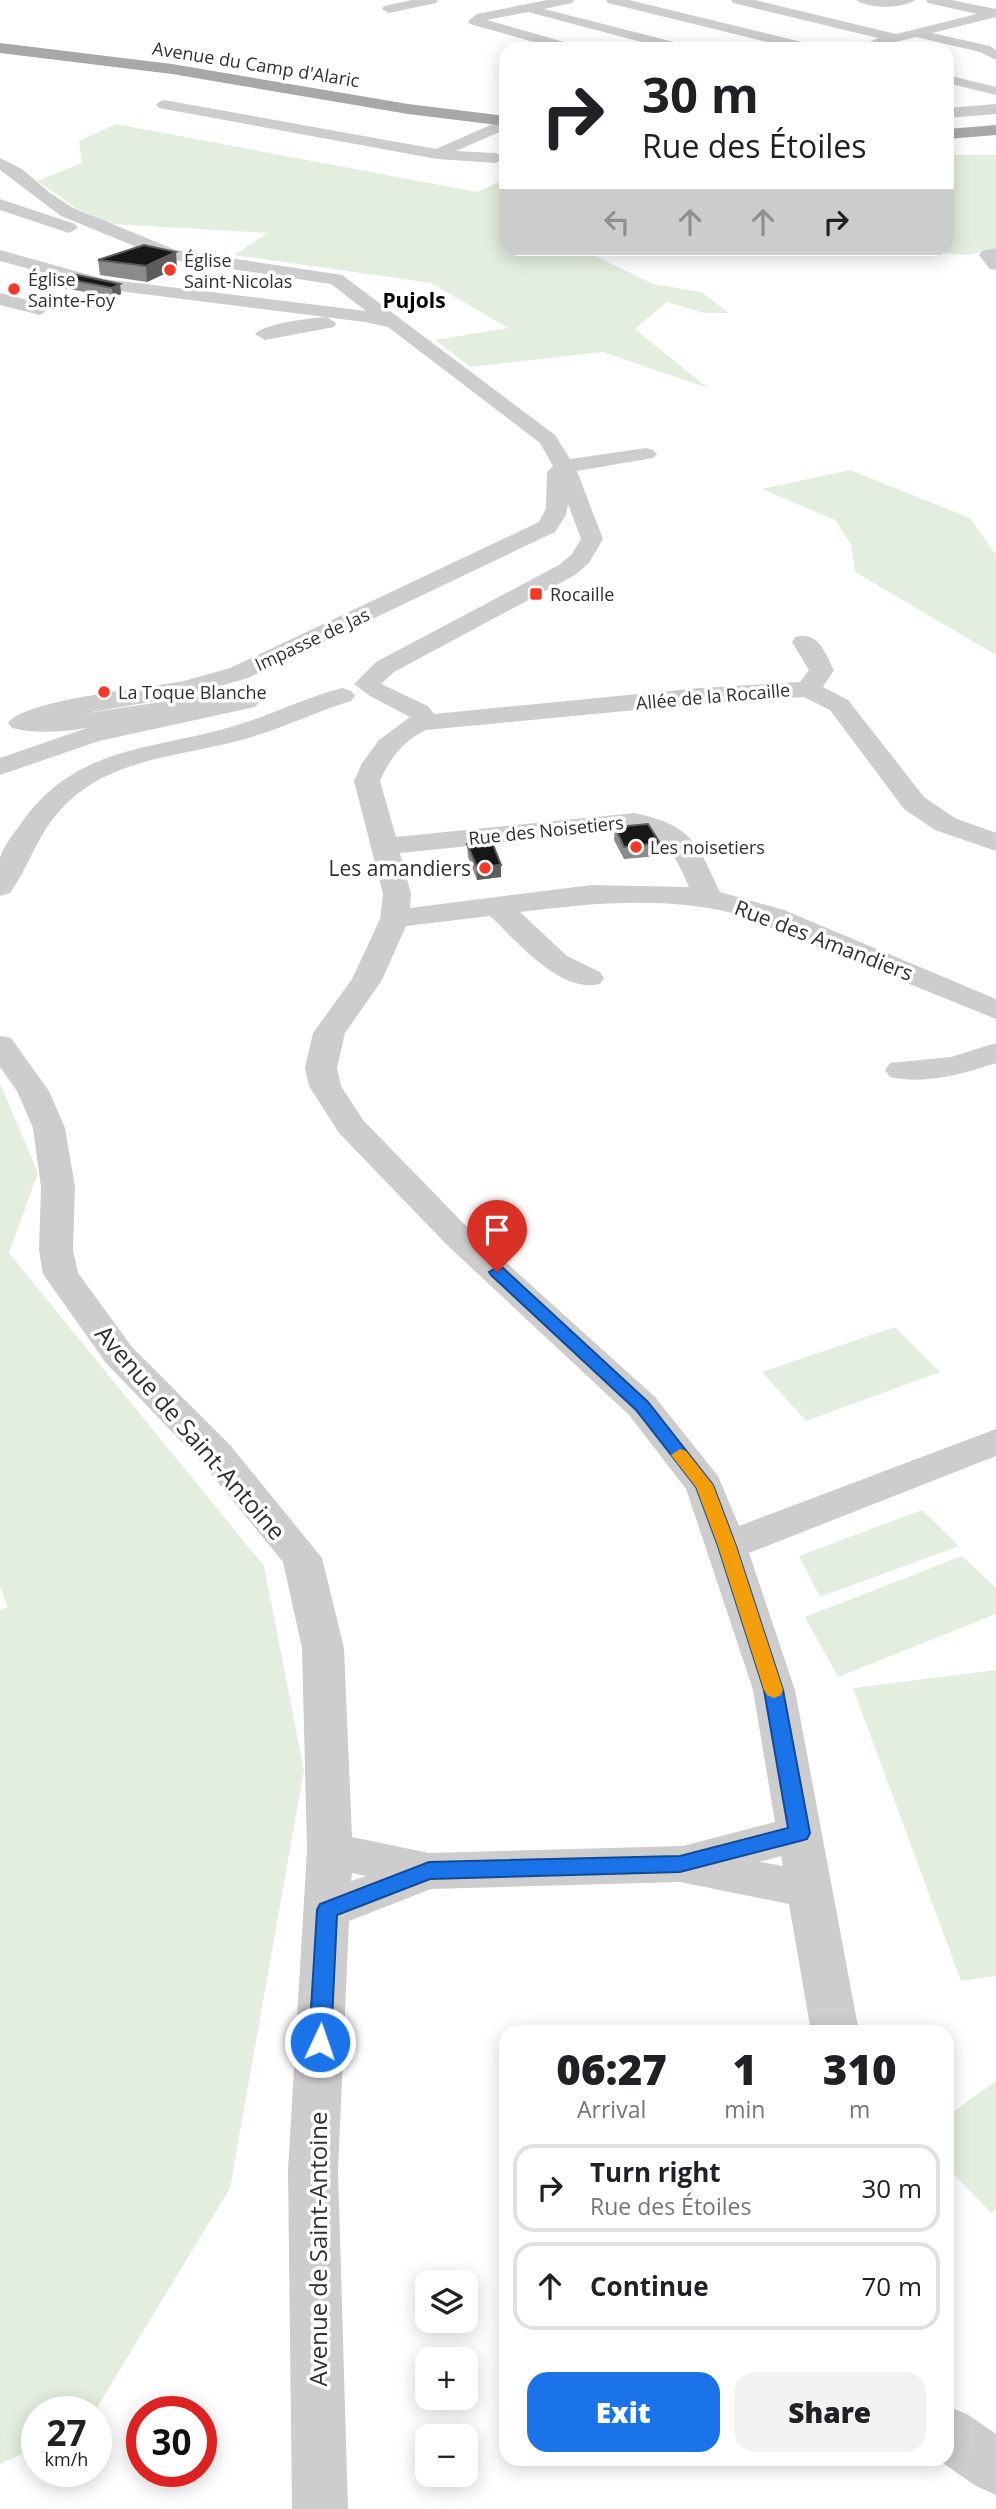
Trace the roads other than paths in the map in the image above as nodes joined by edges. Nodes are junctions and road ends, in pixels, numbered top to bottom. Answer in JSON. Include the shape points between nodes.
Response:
{"nodes":[{"id":1,"x":431,"y":0,"type":"edge"},
{"id":2,"x":567,"y":0,"type":"edge"},
{"id":3,"x":613,"y":0,"type":"edge"},
{"id":4,"x":738,"y":0,"type":"edge"},
{"id":5,"x":863,"y":0,"type":"edge"},
{"id":6,"x":908,"y":0,"type":"edge"},
{"id":7,"x":933,"y":0,"type":"edge"},
{"id":8,"x":526,"y":8,"type":"junction"},
{"id":9,"x":389,"y":9,"type":"dead end"},
{"id":10,"x":994,"y":13,"type":"edge"},
{"id":11,"x":914,"y":33,"type":"junction"},
{"id":12,"x":638,"y":37,"type":"junction"},
{"id":13,"x":896,"y":38,"type":"junction"},
{"id":14,"x":548,"y":42,"type":"edge"},
{"id":15,"x":619,"y":42,"type":"edge"},
{"id":16,"x":658,"y":42,"type":"edge"},
{"id":17,"x":784,"y":42,"type":"edge"},
{"id":18,"x":880,"y":42,"type":"edge"},
{"id":19,"x":951,"y":42,"type":"edge"},
{"id":20,"x":954,"y":43,"type":"edge"},
{"id":21,"x":0,"y":48,"type":"edge"},
{"id":22,"x":993,"y":52,"type":"edge"},
{"id":23,"x":968,"y":60,"type":"dead end"},
{"id":24,"x":954,"y":81,"type":"edge"},
{"id":25,"x":996,"y":91,"type":"edge"},
{"id":26,"x":164,"y":105,"type":"dead end"},
{"id":27,"x":996,"y":109,"type":"edge"},
{"id":28,"x":954,"y":112,"type":"edge"},
{"id":29,"x":499,"y":121,"type":"edge"},
{"id":30,"x":499,"y":125,"type":"edge"},
{"id":31,"x":996,"y":130,"type":"edge"},
{"id":32,"x":954,"y":133,"type":"edge"},
{"id":33,"x":437,"y":154,"type":"junction"},
{"id":34,"x":496,"y":158,"type":"dead end"},
{"id":35,"x":0,"y":163,"type":"edge"},
{"id":36,"x":8,"y":172,"type":"edge"},
{"id":37,"x":1,"y":205,"type":"edge"},
{"id":38,"x":37,"y":239,"type":"dead end"},
{"id":39,"x":5,"y":250,"type":"edge"},
{"id":40,"x":129,"y":254,"type":"edge"},
{"id":41,"x":90,"y":264,"type":"dead end"},
{"id":42,"x":162,"y":268,"type":"junction"},
{"id":43,"x":59,"y":281,"type":"junction"},
{"id":44,"x":11,"y":284,"type":"edge"},
{"id":45,"x":133,"y":288,"type":"junction"},
{"id":46,"x":357,"y":294,"type":"junction"},
{"id":47,"x":196,"y":296,"type":"junction"},
{"id":48,"x":0,"y":299,"type":"edge"},
{"id":49,"x":105,"y":304,"type":"dead end"},
{"id":50,"x":165,"y":311,"type":"dead end"},
{"id":51,"x":325,"y":311,"type":"junction"},
{"id":52,"x":403,"y":329,"type":"junction"},
{"id":53,"x":265,"y":334,"type":"dead end"},
{"id":54,"x":646,"y":454,"type":"dead end"},
{"id":55,"x":565,"y":469,"type":"junction"},
{"id":56,"x":804,"y":642,"type":"dead end"},
{"id":57,"x":808,"y":689,"type":"junction"},
{"id":58,"x":359,"y":692,"type":"junction"},
{"id":59,"x":246,"y":702,"type":"junction"},
{"id":60,"x":416,"y":724,"type":"junction"},
{"id":61,"x":0,"y":767,"type":"edge"},
{"id":62,"x":996,"y":843,"type":"edge"},
{"id":63,"x":386,"y":846,"type":"junction"},
{"id":64,"x":0,"y":887,"type":"edge"},
{"id":65,"x":708,"y":898,"type":"junction"},
{"id":66,"x":497,"y":906,"type":"junction"},
{"id":67,"x":396,"y":907,"type":"junction"},
{"id":68,"x":589,"y":978,"type":"dead end"},
{"id":69,"x":996,"y":1010,"type":"edge"},
{"id":70,"x":0,"y":1045,"type":"edge"},
{"id":71,"x":996,"y":1052,"type":"edge"},
{"id":72,"x":901,"y":1070,"type":"dead end"},
{"id":73,"x":996,"y":1442,"type":"edge"},
{"id":74,"x":727,"y":1546,"type":"junction"},
{"id":75,"x":800,"y":1833,"type":"junction"},
{"id":76,"x":330,"y":1850,"type":"junction"},
{"id":77,"x":680,"y":1864,"type":"junction"},
{"id":78,"x":429,"y":1871,"type":"junction"},
{"id":79,"x":810,"y":1890,"type":"junction"},
{"id":80,"x":327,"y":1910,"type":"junction"},
{"id":81,"x":834,"y":2025,"type":"edge"},
{"id":82,"x":954,"y":2438,"type":"edge"},
{"id":83,"x":996,"y":2467,"type":"edge"},
{"id":84,"x":320,"y":2509,"type":"edge"}],
"edges":[{"from":1,"to":9,"type":"street"},
{"from":2,"to":8,"type":"street"},
{"from":3,"to":17,"type":"street"},
{"from":4,"to":13,"type":"street"},
{"from":5,"to":6,"type":"street"},
{"from":7,"to":10,"type":"street"},
{"from":8,"to":12,"type":"street"},
{"from":8,"to":14,"type":"street","via":[[475,21]]},
{"from":10,"to":11,"type":"street"},
{"from":11,"to":13,"type":"street"},
{"from":11,"to":19,"type":"street"},
{"from":12,"to":15,"type":"street"},
{"from":12,"to":16,"type":"street"},
{"from":13,"to":18,"type":"street"},
{"from":20,"to":22,"type":"street"},
{"from":21,"to":29,"type":"main road","name":"Avenue du Camp d'Alaric","via":[[163,68]]},
{"from":22,"to":23,"type":"street"},
{"from":24,"to":25,"type":"street"},
{"from":26,"to":33,"type":"street"},
{"from":27,"to":28,"type":"street"},
{"from":30,"to":33,"type":"street"},
{"from":31,"to":32,"type":"main road"},
{"from":33,"to":34,"type":"street"},
{"from":35,"to":36,"type":"street"},
{"from":36,"to":42,"type":"street"},
{"from":37,"to":42,"type":"street"},
{"from":38,"to":39,"type":"street"},
{"from":39,"to":43,"type":"street"},
{"from":40,"to":42,"type":"street"},
{"from":41,"to":43,"type":"street"},
{"from":42,"to":45,"type":"street"},
{"from":42,"to":46,"type":"street","via":[[196,261],[324,276],[347,284]]},
{"from":42,"to":47,"type":"street"},
{"from":43,"to":44,"type":"street"},
{"from":43,"to":45,"type":"street"},
{"from":43,"to":48,"type":"street","via":[[33,307]]},
{"from":45,"to":49,"type":"street"},
{"from":46,"to":51,"type":"street"},
{"from":46,"to":52,"type":"street"},
{"from":47,"to":50,"type":"street"},
{"from":47,"to":51,"type":"street"},
{"from":51,"to":52,"type":"street"},
{"from":52,"to":53,"type":"street","via":[[340,322]]},
{"from":52,"to":55,"type":"street","via":[[539,430]]},
{"from":54,"to":55,"type":"street"},
{"from":55,"to":58,"type":"street","via":[[592,539],[581,558],[506,604],[385,667]]},
{"from":55,"to":59,"type":"street","name":"Impasse de Jas","via":[[558,472],[558,508],[547,527],[361,617],[239,673],[185,688],[48,712],[21,723],[65,724],[242,698]]},
{"from":56,"to":57,"type":"street","via":[[822,670]]},
{"from":57,"to":60,"type":"street","name":"Allée de la Rocaille"},
{"from":57,"to":62,"type":"street","name":"Allée de la Rocaille","via":[[839,705],[914,803],[945,824]]},
{"from":58,"to":59,"type":"street","via":[[314,687]]},
{"from":58,"to":60,"type":"street"},
{"from":58,"to":64,"type":"street","via":[[239,733],[115,764],[71,785],[53,801],[12,859]]},
{"from":59,"to":61,"type":"street","name":"Impasse de Jas","via":[[125,726],[37,750]]},
{"from":60,"to":63,"type":"street","via":[[386,750],[367,781]]},
{"from":63,"to":65,"type":"street","name":"Rue des Noisetiers","via":[[635,821],[655,824],[679,840]]},
{"from":63,"to":67,"type":"street"},
{"from":65,"to":66,"type":"street","name":"Rue des Amandiers","via":[[622,892]]},
{"from":65,"to":69,"type":"street","name":"Rue des Amandiers","via":[[774,916]]},
{"from":66,"to":67,"type":"street","name":"Rue des Amandiers","via":[[460,910]]},
{"from":66,"to":68,"type":"street","via":[[556,962]]},
{"from":67,"to":74,"type":"street","via":[[368,979],[329,1033],[321,1068],[324,1086],[351,1126],[458,1237],[642,1406],[704,1485]]},
{"from":70,"to":76,"type":"street","name":"Avenue de Saint-Antoine","via":[[33,1091],[49,1128],[58,1187],[56,1250],[61,1274],[119,1355],[216,1454],[302,1558],[323,1648]]},
{"from":71,"to":72,"type":"street","via":[[955,1066]]},
{"from":73,"to":74,"type":"street"},
{"from":74,"to":75,"type":"street","via":[[774,1690]]},
{"from":75,"to":77,"type":"street"},
{"from":75,"to":79,"type":"street"},
{"from":76,"to":78,"type":"street"},
{"from":76,"to":80,"type":"street","name":"Avenue de Saint-Antoine"},
{"from":77,"to":78,"type":"street"},
{"from":77,"to":79,"type":"street"},
{"from":78,"to":80,"type":"street"},
{"from":79,"to":81,"type":"street"},
{"from":80,"to":84,"type":"street","name":"Avenue de Saint-Antoine","via":[[313,2170]]},
{"from":82,"to":83,"type":"street"}]}
